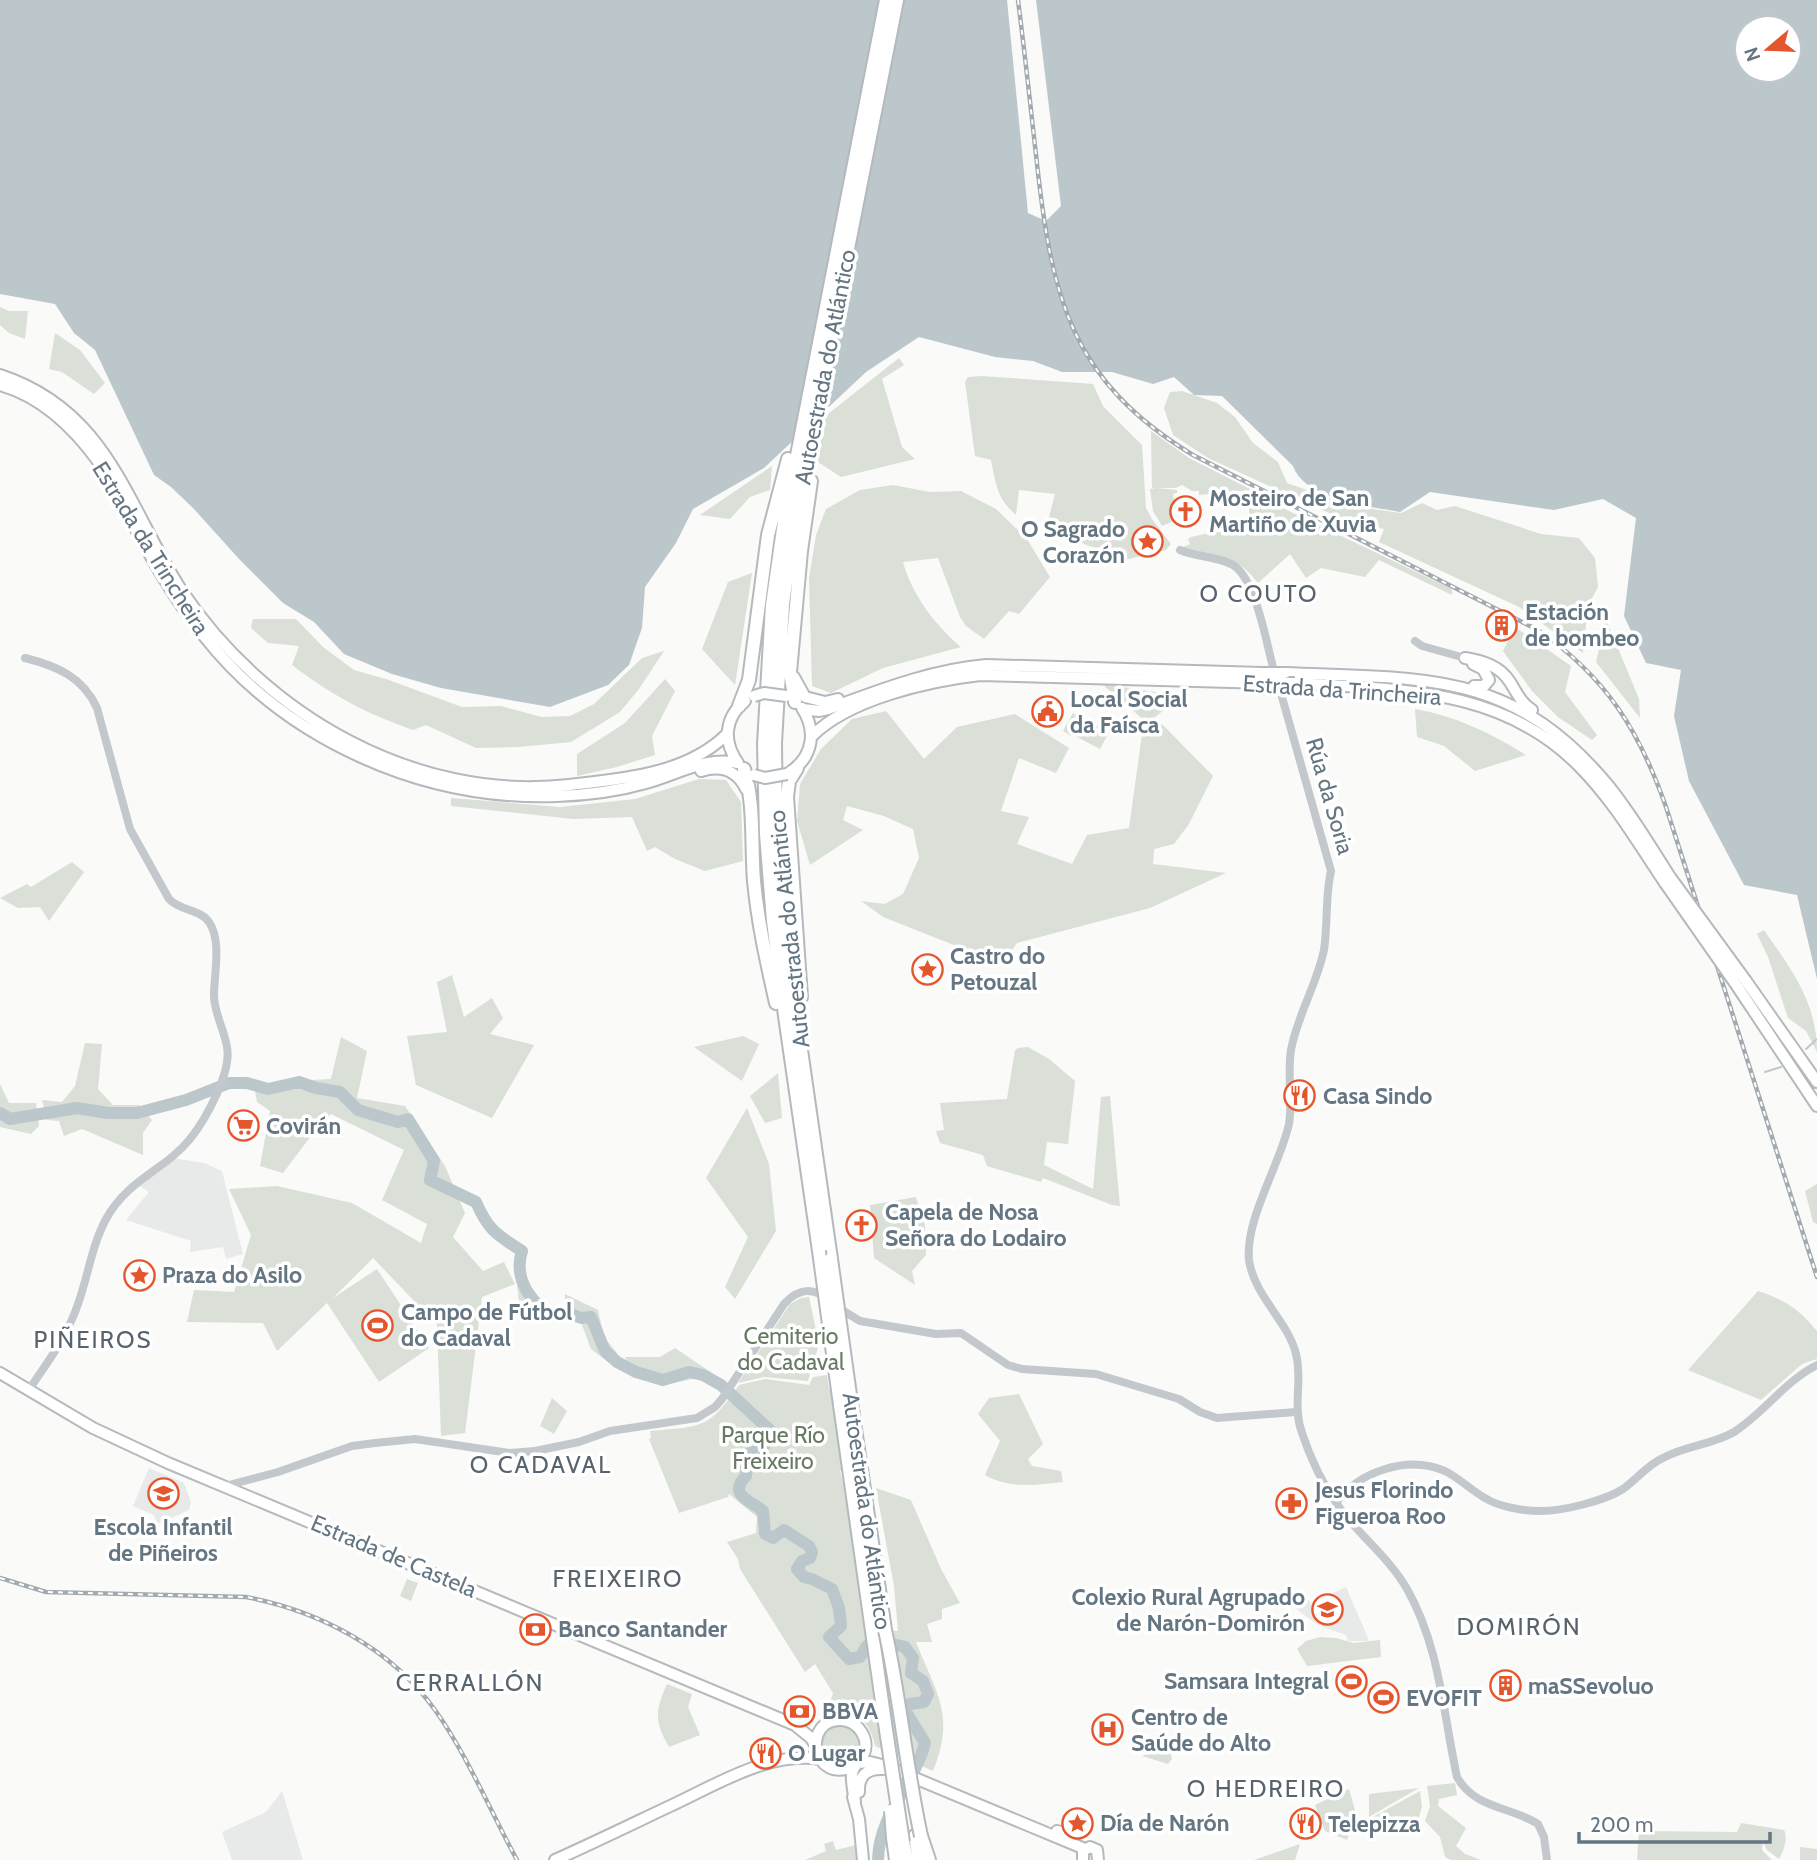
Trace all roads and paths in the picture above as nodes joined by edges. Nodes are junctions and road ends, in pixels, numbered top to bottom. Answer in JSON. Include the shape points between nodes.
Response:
{"nodes":[{"id":1,"x":886,"y":0,"type":"edge"},
{"id":2,"x":897,"y":0,"type":"edge"},
{"id":3,"x":830,"y":282,"type":"junction"},
{"id":4,"x":0,"y":375,"type":"edge"},
{"id":5,"x":0,"y":386,"type":"edge"},
{"id":6,"x":794,"y":523,"type":"junction"},
{"id":7,"x":1180,"y":550,"type":"dead end"},
{"id":8,"x":801,"y":551,"type":"junction"},
{"id":9,"x":1415,"y":641,"type":"dead end"},
{"id":10,"x":26,"y":658,"type":"dead end"},
{"id":11,"x":1465,"y":658,"type":"junction"},
{"id":12,"x":986,"y":665,"type":"junction"},
{"id":13,"x":1273,"y":667,"type":"dead end"},
{"id":14,"x":1264,"y":678,"type":"junction"},
{"id":15,"x":1453,"y":684,"type":"junction"},
{"id":16,"x":1280,"y":690,"type":"dead end"},
{"id":17,"x":795,"y":702,"type":"junction"},
{"id":18,"x":739,"y":706,"type":"junction"},
{"id":19,"x":727,"y":734,"type":"junction"},
{"id":20,"x":812,"y":736,"type":"junction"},
{"id":21,"x":745,"y":769,"type":"junction"},
{"id":22,"x":792,"y":771,"type":"junction"},
{"id":23,"x":1610,"y":788,"type":"junction"},
{"id":24,"x":558,"y":796,"type":"junction"},
{"id":25,"x":751,"y":836,"type":"junction"},
{"id":26,"x":1667,"y":880,"type":"junction"},
{"id":27,"x":1741,"y":983,"type":"junction"},
{"id":28,"x":1817,"y":1082,"type":"edge"},
{"id":29,"x":1817,"y":1105,"type":"edge"},
{"id":30,"x":816,"y":1158,"type":"junction"},
{"id":31,"x":816,"y":1237,"type":"junction"},
{"id":32,"x":1817,"y":1365,"type":"edge"},
{"id":33,"x":0,"y":1373,"type":"edge"},
{"id":34,"x":28,"y":1391,"type":"junction"},
{"id":35,"x":846,"y":1404,"type":"junction"},
{"id":36,"x":1296,"y":1412,"type":"junction"},
{"id":37,"x":225,"y":1486,"type":"junction"},
{"id":38,"x":1336,"y":1503,"type":"junction"},
{"id":39,"x":878,"y":1630,"type":"junction"},
{"id":40,"x":827,"y":1724,"type":"junction"},
{"id":41,"x":799,"y":1728,"type":"junction"},
{"id":42,"x":865,"y":1745,"type":"junction"},
{"id":43,"x":810,"y":1746,"type":"junction"},
{"id":44,"x":820,"y":1759,"type":"junction"},
{"id":45,"x":856,"y":1765,"type":"junction"},
{"id":46,"x":891,"y":1768,"type":"junction"},
{"id":47,"x":835,"y":1769,"type":"junction"},
{"id":48,"x":855,"y":1802,"type":"junction"},
{"id":49,"x":859,"y":1819,"type":"junction"},
{"id":50,"x":1082,"y":1822,"type":"dead end"},
{"id":51,"x":1042,"y":1830,"type":"junction"},
{"id":52,"x":918,"y":1835,"type":"junction"},
{"id":53,"x":898,"y":1840,"type":"junction"},
{"id":54,"x":1084,"y":1855,"type":"edge"},
{"id":55,"x":1098,"y":1858,"type":"edge"},
{"id":56,"x":555,"y":1860,"type":"edge"},
{"id":57,"x":863,"y":1860,"type":"edge"},
{"id":58,"x":896,"y":1860,"type":"edge"},
{"id":59,"x":907,"y":1860,"type":"edge"},
{"id":60,"x":919,"y":1860,"type":"edge"},
{"id":61,"x":929,"y":1860,"type":"edge"},
{"id":62,"x":1111,"y":1860,"type":"edge"},
{"id":63,"x":1547,"y":1860,"type":"edge"}],
"edges":[{"from":1,"to":3,"type":"highway","name":"Autoestrada do Atlántico"},
{"from":2,"to":6,"type":"highway","name":"Autoestrada do Atlántico"},
{"from":3,"to":6,"type":"highway","name":"Autoestrada do Atlántico"},
{"from":3,"to":18,"type":"highway","via":[[768,535],[749,680]]},
{"from":4,"to":19,"type":"main road","name":"Estrada da Trincheira","via":[[63,408],[92,436],[181,589],[240,663],[297,710],[363,749],[464,780],[556,786],[607,781],[674,766],[704,754]]},
{"from":5,"to":24,"type":"main road","name":"Estrada da Trincheira","via":[[26,395],[86,444],[174,594],[204,636],[235,671],[292,718],[359,757],[407,776],[514,796]]},
{"from":6,"to":8,"type":"highway"},
{"from":6,"to":30,"type":"highway","name":"Autoestrada do Atlántico","via":[[783,604],[775,743],[776,832]]},
{"from":6,"to":31,"type":"highway","name":"Autoestrada do Atlántico","via":[[772,605],[764,744],[766,834]]},
{"from":7,"to":13,"type":"street","via":[[1231,564],[1242,573]]},
{"from":8,"to":12,"type":"main road","via":[[794,675],[805,698],[833,701],[905,676]]},
{"from":8,"to":17,"type":"highway","via":[[790,671]]},
{"from":9,"to":11,"type":"street"},
{"from":10,"to":34,"type":"street","via":[[63,670],[89,692],[134,838],[175,906],[203,916],[212,926],[214,999],[227,1047],[222,1080],[203,1121],[178,1150],[131,1186],[106,1219],[70,1326]]},
{"from":11,"to":15,"type":"main road","via":[[1483,669],[1488,683],[1482,687]]},
{"from":11,"to":23,"type":"main road","via":[[1500,671],[1523,704],[1590,757]]},
{"from":12,"to":14,"type":"main road","name":"Estrada da Trincheira"},
{"from":12,"to":17,"type":"main road","name":"Estrada da Trincheira","via":[[906,680],[819,711]]},
{"from":14,"to":15,"type":"main road","name":"Estrada da Trincheira","bridge":true,"via":[[1285,673]]},
{"from":14,"to":20,"type":"main road","name":"Estrada da Trincheira","via":[[980,675],[945,679],[896,692],[831,719]]},
{"from":14,"to":26,"type":"main road","name":"Estrada da Trincheira","bridge":true,"via":[[1431,694],[1513,718],[1580,767]]},
{"from":15,"to":23,"type":"main road","name":"Estrada da Trincheira","via":[[1498,699],[1549,728]]},
{"from":16,"to":36,"type":"street","name":"Rúa da Soria","via":[[1331,871],[1324,950],[1292,1048],[1289,1123],[1252,1229],[1249,1259],[1296,1354]]},
{"from":17,"to":18,"type":"main road","name":"Estrada da Trincheira","bridge":true,"via":[[775,693],[754,696]]},
{"from":17,"to":20,"type":"main road","via":[[808,718]]},
{"from":18,"to":19,"type":"main road","name":"Estrada da Trincheira"},
{"from":19,"to":21,"type":"main road","via":[[728,744]]},
{"from":20,"to":22,"type":"main road","name":"Estrada da Trincheira","via":[[809,752]]},
{"from":21,"to":22,"type":"main road","name":"Estrada da Trincheira","bridge":true,"via":[[765,778]]},
{"from":21,"to":24,"type":"main road","name":"Estrada da Trincheira","via":[[715,761],[645,783]]},
{"from":21,"to":25,"type":"highway"},
{"from":22,"to":30,"type":"highway","via":[[787,797]]},
{"from":23,"to":26,"type":"main road","name":"Estrada da Trincheira"},
{"from":24,"to":25,"type":"main road","via":[[646,788],[722,768],[746,786]]},
{"from":25,"to":31,"type":"highway","via":[[759,924]]},
{"from":26,"to":27,"type":"main road","name":"Estrada da Trincheira","bridge":true},
{"from":27,"to":28,"type":"main road","name":"Estrada da Trincheira"},
{"from":27,"to":29,"type":"main road","name":"Estrada da Trincheira"},
{"from":30,"to":35,"type":"highway","name":"Autoestrada do Atlántico","bridge":true},
{"from":31,"to":35,"type":"highway","name":"Autoestrada do Atlántico","bridge":true},
{"from":32,"to":38,"type":"street","via":[[1733,1433],[1665,1457],[1622,1489],[1594,1501],[1545,1511],[1493,1502],[1448,1473],[1416,1465],[1370,1474]]},
{"from":33,"to":34,"type":"main road","name":"Estrada de Castela"},
{"from":34,"to":37,"type":"main road","name":"Estrada de Castela","via":[[93,1428]]},
{"from":35,"to":39,"type":"highway","name":"Autoestrada do Atlántico"},
{"from":36,"to":37,"type":"street","via":[[1217,1418],[1169,1396],[1096,1374],[1008,1365],[961,1333],[936,1334],[860,1321],[821,1293],[807,1291],[792,1295],[784,1304],[722,1399],[697,1418],[610,1431],[535,1451],[510,1453],[415,1439],[352,1446]]},
{"from":36,"to":38,"type":"street","via":[[1311,1457]]},
{"from":37,"to":41,"type":"main road","name":"Estrada de Castela"},
{"from":38,"to":63,"type":"street","via":[[1392,1567],[1417,1607],[1433,1648],[1457,1777],[1463,1788],[1486,1804],[1538,1824]]},
{"from":39,"to":52,"type":"highway","name":"Autoestrada do Atlántico","bridge":true},
{"from":39,"to":53,"type":"highway","name":"Autoestrada do Atlántico","bridge":true},
{"from":40,"to":41,"type":"main road"},
{"from":40,"to":42,"type":"main road","via":[[841,1720],[855,1725]]},
{"from":40,"to":43,"type":"main road"},
{"from":41,"to":43,"type":"main road"},
{"from":42,"to":45,"type":"main road"},
{"from":42,"to":46,"type":"main road"},
{"from":43,"to":44,"type":"main road"},
{"from":43,"to":44,"type":"main road"},
{"from":43,"to":56,"type":"main road"},
{"from":44,"to":47,"type":"main road"},
{"from":45,"to":46,"type":"main road","via":[[870,1762]]},
{"from":45,"to":47,"type":"main road"},
{"from":45,"to":48,"type":"main road","via":[[852,1774]]},
{"from":46,"to":49,"type":"main road","via":[[873,1769],[861,1778]]},
{"from":46,"to":51,"type":"main road"},
{"from":47,"to":48,"type":"main road","via":[[849,1784]]},
{"from":48,"to":49,"type":"main road"},
{"from":49,"to":57,"type":"main road"},
{"from":50,"to":51,"type":"main road","via":[[1072,1834]]},
{"from":51,"to":54,"type":"main road"},
{"from":52,"to":60,"type":"highway","name":"Autoestrada do Atlántico"},
{"from":52,"to":61,"type":"highway"},
{"from":53,"to":58,"type":"highway"},
{"from":53,"to":59,"type":"highway"},
{"from":54,"to":55,"type":"main road","via":[[1093,1847]]},
{"from":55,"to":62,"type":"main road"}]}
